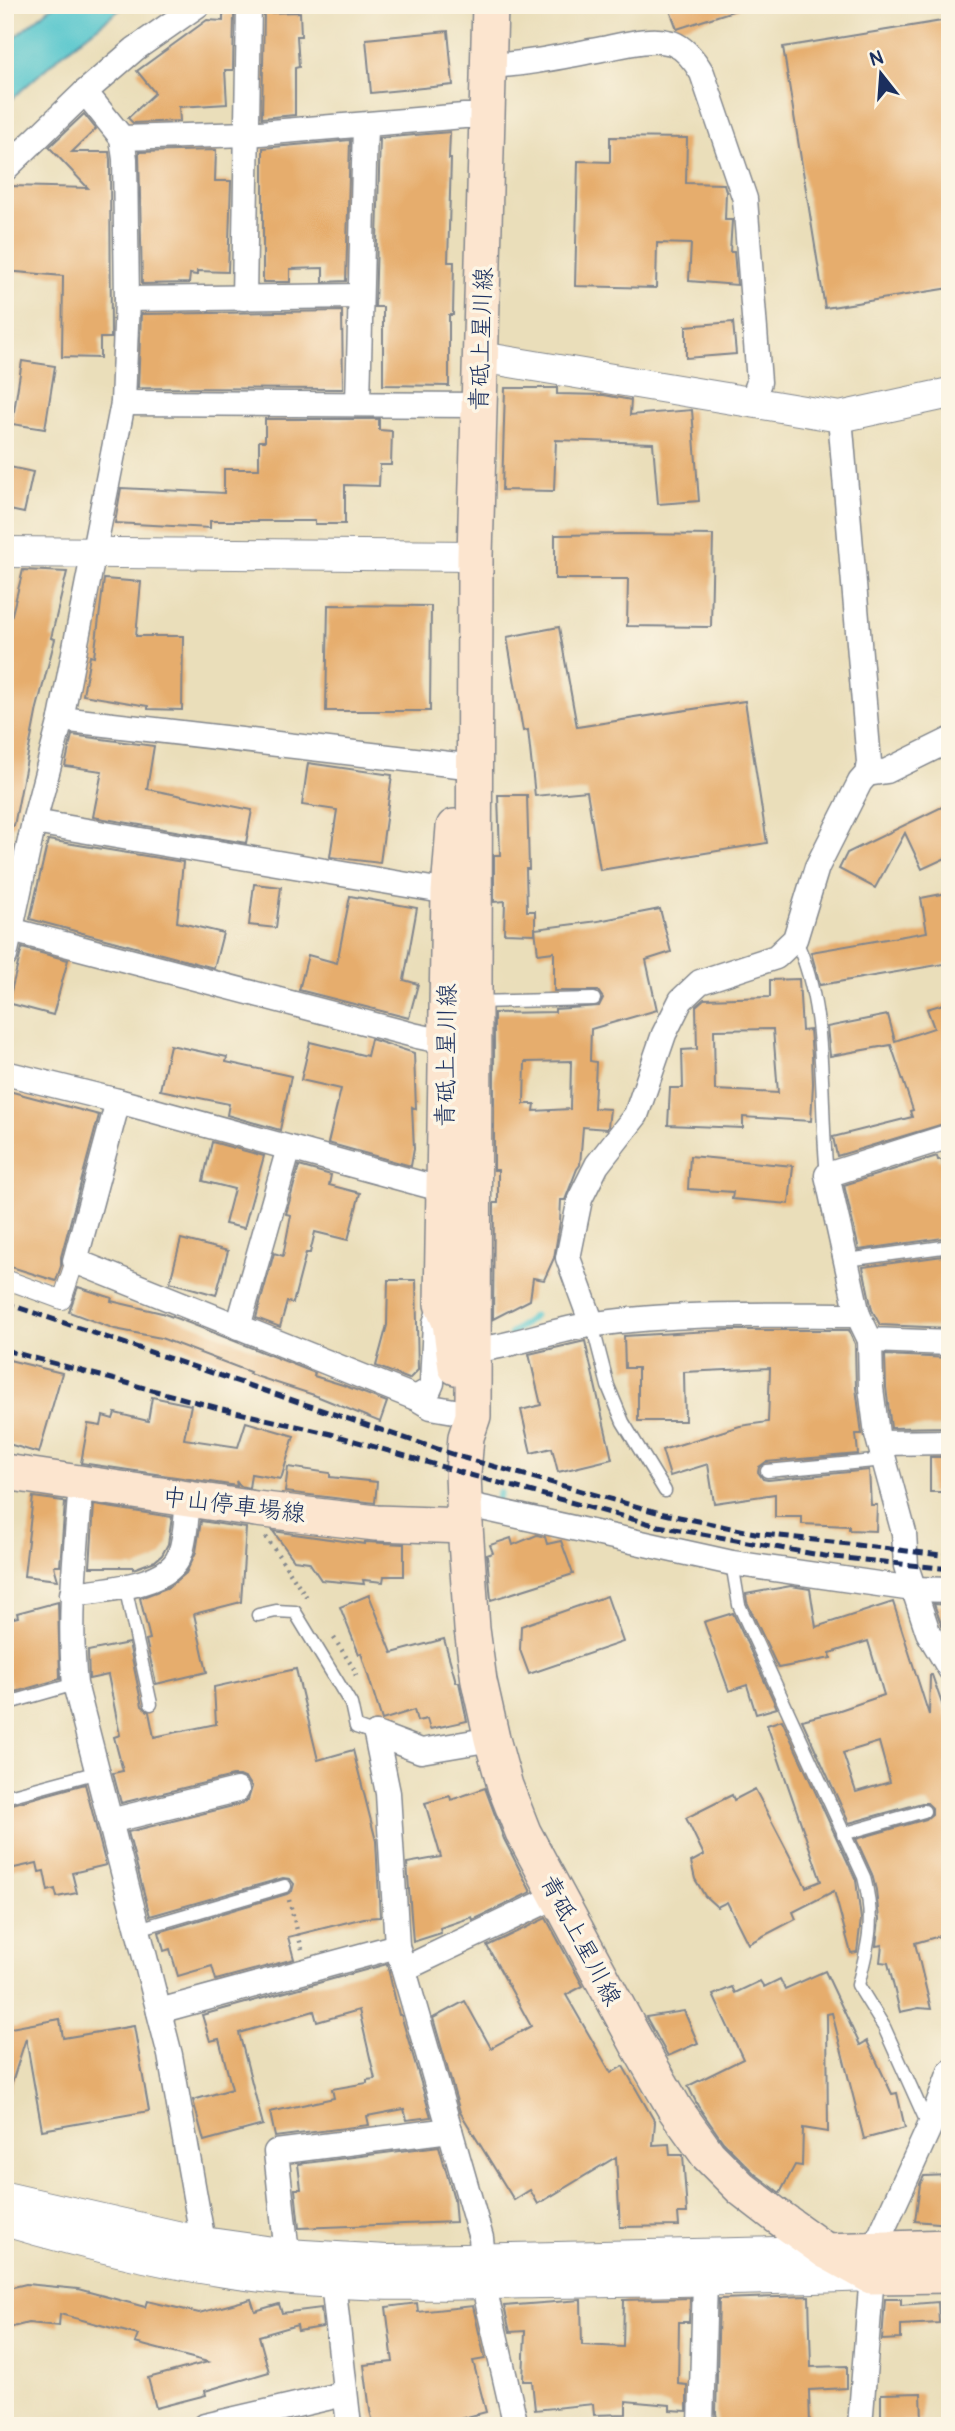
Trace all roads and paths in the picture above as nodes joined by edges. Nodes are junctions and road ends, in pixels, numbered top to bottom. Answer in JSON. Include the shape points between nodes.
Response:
{"nodes":[{"id":1,"x":198,"y":5,"type":"edge"},
{"id":2,"x":249,"y":5,"type":"edge"},
{"id":3,"x":491,"y":5,"type":"edge"},
{"id":4,"x":489,"y":65,"type":"junction"},
{"id":5,"x":85,"y":92,"type":"junction"},
{"id":6,"x":488,"y":116,"type":"junction"},
{"id":7,"x":365,"y":125,"type":"junction"},
{"id":8,"x":248,"y":134,"type":"junction"},
{"id":9,"x":122,"y":138,"type":"junction"},
{"id":10,"x":5,"y":169,"type":"edge"},
{"id":11,"x":360,"y":296,"type":"junction"},
{"id":12,"x":244,"y":298,"type":"junction"},
{"id":13,"x":127,"y":299,"type":"junction"},
{"id":14,"x":481,"y":356,"type":"junction"},
{"id":15,"x":950,"y":393,"type":"edge"},
{"id":16,"x":123,"y":402,"type":"junction"},
{"id":17,"x":358,"y":402,"type":"junction"},
{"id":18,"x":752,"y":402,"type":"junction"},
{"id":19,"x":479,"y":405,"type":"junction"},
{"id":20,"x":840,"y":417,"type":"junction"},
{"id":21,"x":5,"y":552,"type":"edge"},
{"id":22,"x":94,"y":553,"type":"junction"},
{"id":23,"x":475,"y":556,"type":"junction"},
{"id":24,"x":61,"y":719,"type":"junction"},
{"id":25,"x":950,"y":740,"type":"edge"},
{"id":26,"x":467,"y":766,"type":"junction"},
{"id":27,"x":867,"y":774,"type":"junction"},
{"id":28,"x":34,"y":821,"type":"junction"},
{"id":29,"x":475,"y":861,"type":"junction"},
{"id":30,"x":449,"y":892,"type":"junction"},
{"id":31,"x":475,"y":916,"type":"junction"},
{"id":32,"x":11,"y":930,"type":"junction"},
{"id":33,"x":795,"y":939,"type":"junction"},
{"id":34,"x":5,"y":956,"type":"edge"},
{"id":35,"x":594,"y":999,"type":"dead end"},
{"id":36,"x":460,"y":1013,"type":"junction"},
{"id":37,"x":5,"y":1073,"type":"edge"},
{"id":38,"x":118,"y":1101,"type":"junction"},
{"id":39,"x":950,"y":1136,"type":"edge"},
{"id":40,"x":289,"y":1148,"type":"junction"},
{"id":41,"x":474,"y":1171,"type":"junction"},
{"id":42,"x":827,"y":1175,"type":"junction"},
{"id":43,"x":444,"y":1190,"type":"junction"},
{"id":44,"x":474,"y":1225,"type":"junction"},
{"id":45,"x":950,"y":1246,"type":"edge"},
{"id":46,"x":847,"y":1260,"type":"junction"},
{"id":47,"x":75,"y":1261,"type":"junction"},
{"id":48,"x":5,"y":1279,"type":"edge"},
{"id":49,"x":442,"y":1304,"type":"junction"},
{"id":50,"x":858,"y":1315,"type":"junction"},
{"id":51,"x":592,"y":1324,"type":"junction"},
{"id":52,"x":238,"y":1327,"type":"junction"},
{"id":53,"x":870,"y":1340,"type":"junction"},
{"id":54,"x":950,"y":1343,"type":"edge"},
{"id":55,"x":488,"y":1347,"type":"junction"},
{"id":56,"x":416,"y":1398,"type":"junction"},
{"id":57,"x":463,"y":1424,"type":"junction"},
{"id":58,"x":950,"y":1442,"type":"edge"},
{"id":59,"x":883,"y":1451,"type":"junction"},
{"id":60,"x":767,"y":1471,"type":"dead end"},
{"id":61,"x":5,"y":1472,"type":"edge"},
{"id":62,"x":81,"y":1485,"type":"junction"},
{"id":63,"x":665,"y":1491,"type":"dead end"},
{"id":64,"x":188,"y":1500,"type":"junction"},
{"id":65,"x":455,"y":1519,"type":"junction"},
{"id":66,"x":733,"y":1563,"type":"junction"},
{"id":67,"x":125,"y":1586,"type":"junction"},
{"id":68,"x":912,"y":1589,"type":"junction"},
{"id":69,"x":950,"y":1590,"type":"edge"},
{"id":70,"x":72,"y":1594,"type":"junction"},
{"id":71,"x":258,"y":1615,"type":"dead end"},
{"id":72,"x":950,"y":1669,"type":"edge"},
{"id":73,"x":75,"y":1684,"type":"junction"},
{"id":74,"x":5,"y":1704,"type":"edge"},
{"id":75,"x":151,"y":1704,"type":"dead end"},
{"id":76,"x":376,"y":1734,"type":"junction"},
{"id":77,"x":492,"y":1739,"type":"junction"},
{"id":78,"x":98,"y":1772,"type":"junction"},
{"id":79,"x":237,"y":1790,"type":"dead end"},
{"id":80,"x":5,"y":1797,"type":"edge"},
{"id":81,"x":924,"y":1811,"type":"dead end"},
{"id":82,"x":110,"y":1821,"type":"junction"},
{"id":83,"x":843,"y":1834,"type":"junction"},
{"id":84,"x":285,"y":1886,"type":"joint"},
{"id":85,"x":557,"y":1896,"type":"junction"},
{"id":86,"x":138,"y":1929,"type":"junction"},
{"id":87,"x":400,"y":1958,"type":"junction"},
{"id":88,"x":307,"y":1970,"type":"junction"},
{"id":89,"x":159,"y":2011,"type":"junction"},
{"id":90,"x":950,"y":2072,"type":"edge"},
{"id":91,"x":929,"y":2128,"type":"junction"},
{"id":92,"x":450,"y":2130,"type":"junction"},
{"id":93,"x":5,"y":2197,"type":"edge"},
{"id":94,"x":5,"y":2221,"type":"edge"},
{"id":95,"x":203,"y":2242,"type":"junction"},
{"id":96,"x":950,"y":2247,"type":"edge"},
{"id":97,"x":826,"y":2251,"type":"junction"},
{"id":98,"x":287,"y":2255,"type":"junction"},
{"id":99,"x":873,"y":2263,"type":"junction"},
{"id":100,"x":486,"y":2272,"type":"junction"},
{"id":101,"x":950,"y":2276,"type":"edge"},
{"id":102,"x":333,"y":2281,"type":"junction"},
{"id":103,"x":705,"y":2281,"type":"junction"},
{"id":104,"x":344,"y":2394,"type":"junction"},
{"id":105,"x":205,"y":2426,"type":"edge"},
{"id":106,"x":349,"y":2426,"type":"edge"},
{"id":107,"x":516,"y":2426,"type":"edge"},
{"id":108,"x":701,"y":2426,"type":"edge"},
{"id":109,"x":860,"y":2426,"type":"edge"}],
"edges":[{"from":1,"to":5,"type":"street","via":[[135,49]]},
{"from":2,"to":8,"type":"street"},
{"from":3,"to":4,"type":"main road","name":"青砥上星川線"},
{"from":4,"to":6,"type":"main road","name":"青砥上星川線"},
{"from":4,"to":18,"type":"street","via":[[645,41],[680,47],[694,61],[745,198],[759,382]]},
{"from":5,"to":9,"type":"street"},
{"from":5,"to":10,"type":"street"},
{"from":6,"to":7,"type":"street"},
{"from":6,"to":14,"type":"main road","name":"青砥上星川線"},
{"from":7,"to":8,"type":"street"},
{"from":7,"to":11,"type":"street"},
{"from":8,"to":9,"type":"street"},
{"from":8,"to":12,"type":"street"},
{"from":9,"to":13,"type":"street"},
{"from":11,"to":12,"type":"street"},
{"from":11,"to":17,"type":"street"},
{"from":12,"to":13,"type":"street"},
{"from":13,"to":16,"type":"street"},
{"from":14,"to":18,"type":"street"},
{"from":14,"to":19,"type":"main road","name":"青砥上星川線"},
{"from":15,"to":20,"type":"street"},
{"from":16,"to":17,"type":"street"},
{"from":16,"to":22,"type":"street"},
{"from":17,"to":19,"type":"street"},
{"from":18,"to":20,"type":"street"},
{"from":19,"to":23,"type":"main road","name":"青砥上星川線"},
{"from":20,"to":27,"type":"street"},
{"from":21,"to":22,"type":"street"},
{"from":22,"to":23,"type":"street"},
{"from":22,"to":24,"type":"street"},
{"from":23,"to":26,"type":"main road","name":"青砥上星川線","via":[[475,672]]},
{"from":24,"to":26,"type":"street"},
{"from":24,"to":28,"type":"street"},
{"from":25,"to":27,"type":"street","via":[[887,771]]},
{"from":26,"to":29,"type":"main road","name":"青砥上星川線"},
{"from":26,"to":30,"type":"main road","name":"青砥上星川線"},
{"from":27,"to":33,"type":"street","via":[[817,867]]},
{"from":28,"to":30,"type":"street"},
{"from":28,"to":32,"type":"street"},
{"from":29,"to":30,"type":"street"},
{"from":29,"to":31,"type":"main road","name":"青砥上星川線"},
{"from":30,"to":31,"type":"street"},
{"from":30,"to":36,"type":"main road","name":"青砥上星川線"},
{"from":31,"to":36,"type":"main road","name":"青砥上星川線"},
{"from":32,"to":34,"type":"street"},
{"from":32,"to":36,"type":"street","via":[[417,1036]]},
{"from":33,"to":42,"type":"lane","via":[[806,961],[822,1053]]},
{"from":33,"to":51,"type":"street","via":[[776,957],[700,982],[681,1000],[636,1115],[597,1165],[580,1199],[568,1258]]},
{"from":35,"to":36,"type":"lane"},
{"from":36,"to":41,"type":"main road","name":"青砥上星川線","via":[[474,1082]]},
{"from":36,"to":43,"type":"main road","name":"青砥上星川線"},
{"from":37,"to":38,"type":"street"},
{"from":38,"to":40,"type":"street"},
{"from":38,"to":47,"type":"street"},
{"from":39,"to":42,"type":"street"},
{"from":40,"to":43,"type":"street"},
{"from":40,"to":52,"type":"street"},
{"from":41,"to":43,"type":"street"},
{"from":41,"to":44,"type":"main road","name":"青砥上星川線"},
{"from":42,"to":46,"type":"street"},
{"from":43,"to":44,"type":"street"},
{"from":43,"to":49,"type":"main road","name":"青砥上星川線"},
{"from":44,"to":55,"type":"main road","name":"青砥上星川線"},
{"from":45,"to":46,"type":"lane"},
{"from":46,"to":50,"type":"street"},
{"from":47,"to":48,"type":"street","via":[[62,1300]]},
{"from":47,"to":52,"type":"street"},
{"from":49,"to":55,"type":"main road","name":"青砥上星川線","via":[[450,1323]]},
{"from":49,"to":56,"type":"street","via":[[435,1323],[432,1383]]},
{"from":50,"to":51,"type":"street","via":[[747,1315]]},
{"from":50,"to":53,"type":"street"},
{"from":51,"to":55,"type":"street"},
{"from":51,"to":63,"type":"lane","via":[[623,1422]]},
{"from":52,"to":56,"type":"street"},
{"from":53,"to":54,"type":"street"},
{"from":53,"to":59,"type":"street","via":[[871,1388]]},
{"from":55,"to":57,"type":"main road","name":"青砥上星川線","via":[[473,1416]]},
{"from":56,"to":57,"type":"street"},
{"from":57,"to":65,"type":"main road","name":"青砥上星川線"},
{"from":58,"to":59,"type":"street"},
{"from":59,"to":60,"type":"lane"},
{"from":59,"to":68,"type":"street","via":[[904,1533]]},
{"from":61,"to":62,"type":"main road","name":"中山停車場線"},
{"from":62,"to":64,"type":"main road","name":"中山停車場線"},
{"from":62,"to":70,"type":"street"},
{"from":64,"to":65,"type":"main road","name":"中山停車場線","via":[[363,1521]]},
{"from":64,"to":67,"type":"street","via":[[180,1556],[163,1574]]},
{"from":65,"to":66,"type":"street"},
{"from":65,"to":77,"type":"main road","name":"青砥上星川線","via":[[453,1606],[472,1629]]},
{"from":66,"to":68,"type":"street"},
{"from":66,"to":83,"type":"lane","via":[[739,1605]]},
{"from":67,"to":70,"type":"street"},
{"from":67,"to":75,"type":"lane"},
{"from":68,"to":69,"type":"street"},
{"from":68,"to":72,"type":"street","via":[[928,1632]]},
{"from":70,"to":73,"type":"street"},
{"from":71,"to":76,"type":"lane","via":[[295,1612],[351,1704],[356,1727]]},
{"from":73,"to":74,"type":"lane"},
{"from":73,"to":78,"type":"street"},
{"from":76,"to":77,"type":"street","via":[[421,1751]]},
{"from":76,"to":87,"type":"street","via":[[388,1793]]},
{"from":77,"to":85,"type":"main road","name":"青砥上星川線","via":[[523,1832]]},
{"from":78,"to":80,"type":"lane"},
{"from":78,"to":82,"type":"street"},
{"from":79,"to":82,"type":"street"},
{"from":81,"to":83,"type":"lane"},
{"from":82,"to":86,"type":"street"},
{"from":83,"to":91,"type":"lane","via":[[864,1877],[870,1903],[869,1943],[858,1985],[884,2027]]},
{"from":84,"to":86,"type":"lane"},
{"from":84,"to":88,"type":"path"},
{"from":85,"to":87,"type":"street"},
{"from":85,"to":97,"type":"main road","name":"青砥上星川線","via":[[644,2056],[708,2155],[742,2189]]},
{"from":86,"to":89,"type":"street"},
{"from":87,"to":88,"type":"street"},
{"from":87,"to":92,"type":"street"},
{"from":88,"to":89,"type":"street"},
{"from":89,"to":95,"type":"street"},
{"from":90,"to":91,"type":"street"},
{"from":91,"to":99,"type":"street"},
{"from":92,"to":98,"type":"street","via":[[276,2152]]},
{"from":92,"to":100,"type":"street","via":[[481,2238]]},
{"from":93,"to":95,"type":"street"},
{"from":94,"to":102,"type":"street","via":[[154,2260],[254,2276]]},
{"from":95,"to":98,"type":"street"},
{"from":96,"to":99,"type":"main road"},
{"from":97,"to":99,"type":"main road"},
{"from":97,"to":100,"type":"street"},
{"from":98,"to":100,"type":"street"},
{"from":99,"to":101,"type":"main road"},
{"from":99,"to":103,"type":"street"},
{"from":99,"to":109,"type":"street"},
{"from":100,"to":102,"type":"street"},
{"from":100,"to":103,"type":"street"},
{"from":100,"to":107,"type":"street","via":[[487,2300]]},
{"from":102,"to":104,"type":"street"},
{"from":103,"to":108,"type":"street"},
{"from":104,"to":105,"type":"street"},
{"from":104,"to":106,"type":"street"}]}
